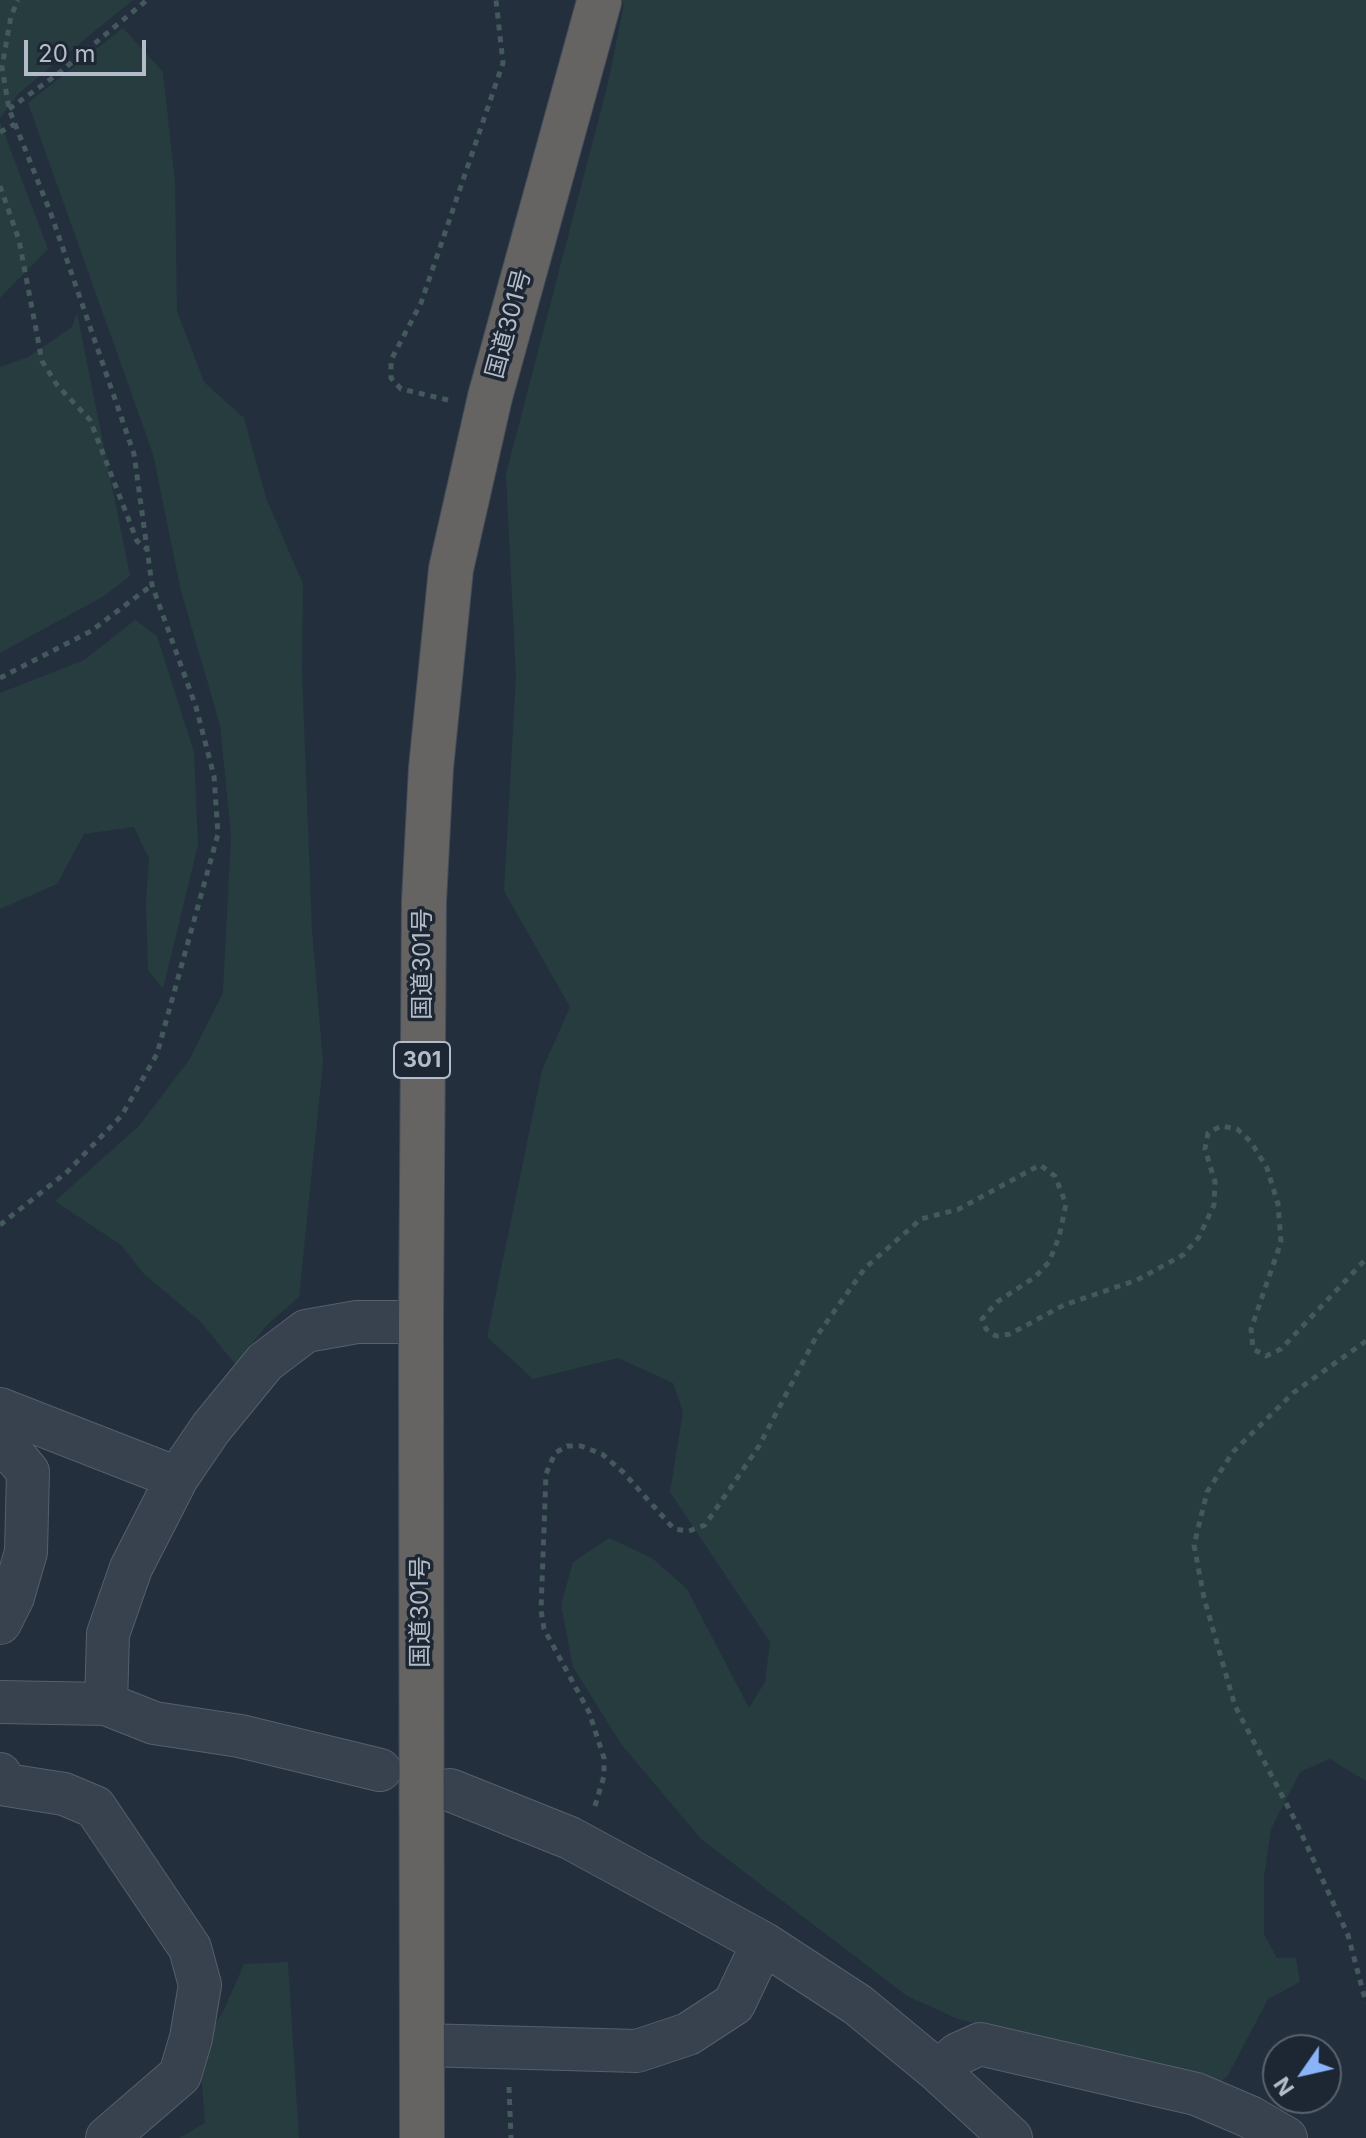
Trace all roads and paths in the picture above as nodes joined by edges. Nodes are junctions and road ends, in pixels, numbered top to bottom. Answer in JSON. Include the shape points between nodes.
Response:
{"nodes":[{"id":1,"x":18,"y":0,"type":"edge"},
{"id":2,"x":147,"y":0,"type":"edge"},
{"id":3,"x":496,"y":0,"type":"edge"},
{"id":4,"x":599,"y":2,"type":"dead end"},
{"id":5,"x":9,"y":109,"type":"junction"},
{"id":6,"x":15,"y":124,"type":"junction"},
{"id":7,"x":0,"y":132,"type":"edge"},
{"id":8,"x":0,"y":186,"type":"edge"},
{"id":9,"x":487,"y":411,"type":"junction"},
{"id":10,"x":147,"y":549,"type":"junction"},
{"id":11,"x":152,"y":585,"type":"junction"},
{"id":12,"x":0,"y":678,"type":"edge"},
{"id":13,"x":0,"y":1225,"type":"edge"},
{"id":14,"x":1366,"y":1259,"type":"edge"},
{"id":15,"x":421,"y":1322,"type":"junction"},
{"id":16,"x":1366,"y":1341,"type":"edge"},
{"id":17,"x":0,"y":1409,"type":"edge"},
{"id":18,"x":0,"y":1438,"type":"edge"},
{"id":19,"x":177,"y":1478,"type":"junction"},
{"id":20,"x":0,"y":1623,"type":"edge"},
{"id":21,"x":0,"y":1702,"type":"edge"},
{"id":22,"x":106,"y":1704,"type":"junction"},
{"id":23,"x":380,"y":1770,"type":"dead end"},
{"id":24,"x":0,"y":1774,"type":"edge"},
{"id":25,"x":450,"y":1790,"type":"dead end"},
{"id":26,"x":583,"y":1844,"type":"junction"},
{"id":27,"x":763,"y":1943,"type":"junction"},
{"id":28,"x":1366,"y":2003,"type":"edge"},
{"id":29,"x":422,"y":2045,"type":"junction"},
{"id":30,"x":507,"y":2050,"type":"junction"},
{"id":31,"x":938,"y":2071,"type":"junction"},
{"id":32,"x":107,"y":2138,"type":"edge"},
{"id":33,"x":422,"y":2138,"type":"edge"},
{"id":34,"x":511,"y":2138,"type":"edge"},
{"id":35,"x":1011,"y":2138,"type":"edge"},
{"id":36,"x":1286,"y":2138,"type":"edge"}],
"edges":[{"from":1,"to":5,"type":"path","via":[[2,67]]},
{"from":2,"to":5,"type":"path"},
{"from":3,"to":9,"type":"path","via":[[503,63],[421,303],[391,360],[391,378],[401,389]]},
{"from":4,"to":9,"type":"highway","name":"国道301号","number":"301"},
{"from":5,"to":6,"type":"path"},
{"from":6,"to":7,"type":"path"},
{"from":6,"to":10,"type":"path","via":[[134,454]]},
{"from":8,"to":10,"type":"path","via":[[19,240],[42,361],[98,433],[137,541]]},
{"from":9,"to":15,"type":"highway","name":"国道301号","number":"301","via":[[451,569],[431,768],[424,901]]},
{"from":10,"to":11,"type":"path"},
{"from":11,"to":12,"type":"path","via":[[91,631]]},
{"from":11,"to":13,"type":"path","via":[[200,721],[214,776],[218,834],[157,1054],[122,1115],[67,1172]]},
{"from":14,"to":26,"type":"path","via":[[1281,1349],[1266,1356],[1253,1349],[1251,1329],[1281,1242],[1278,1204],[1267,1168],[1251,1142],[1237,1129],[1221,1126],[1208,1133],[1205,1149],[1215,1182],[1214,1205],[1199,1237],[1183,1255],[1137,1280],[996,1336],[982,1319],[997,1302],[1035,1277],[1049,1262],[1059,1237],[1066,1204],[1055,1176],[1040,1165],[959,1209],[921,1219],[865,1268],[816,1337],[759,1446],[705,1525],[674,1529],[602,1454],[581,1446],[555,1453],[546,1474],[544,1629],[589,1712],[604,1758],[604,1776]]},
{"from":15,"to":19,"type":"street","via":[[357,1322],[306,1331],[265,1362]]},
{"from":15,"to":29,"type":"highway","name":"国道301号","number":"301"},
{"from":16,"to":28,"type":"path","via":[[1293,1393],[1233,1452],[1207,1492],[1194,1545],[1235,1706],[1348,1935]]},
{"from":17,"to":19,"type":"street"},
{"from":18,"to":20,"type":"street","via":[[28,1472],[26,1552]]},
{"from":19,"to":22,"type":"street","via":[[131,1568],[108,1634]]},
{"from":21,"to":22,"type":"street"},
{"from":22,"to":23,"type":"street","via":[[154,1723],[240,1736]]},
{"from":24,"to":32,"type":"street","via":[[7,1785],[64,1794],[95,1807],[190,1948],[200,1985],[180,2075]]},
{"from":25,"to":26,"type":"street"},
{"from":26,"to":27,"type":"street"},
{"from":27,"to":30,"type":"street","via":[[734,2004],[688,2034],[637,2051]]},
{"from":27,"to":31,"type":"street","via":[[858,2005]]},
{"from":29,"to":30,"type":"street"},
{"from":29,"to":33,"type":"highway","name":"国道301号","number":"301"},
{"from":30,"to":34,"type":"path"},
{"from":31,"to":35,"type":"street"},
{"from":31,"to":36,"type":"street","via":[[980,2044],[1196,2094]]}]}
